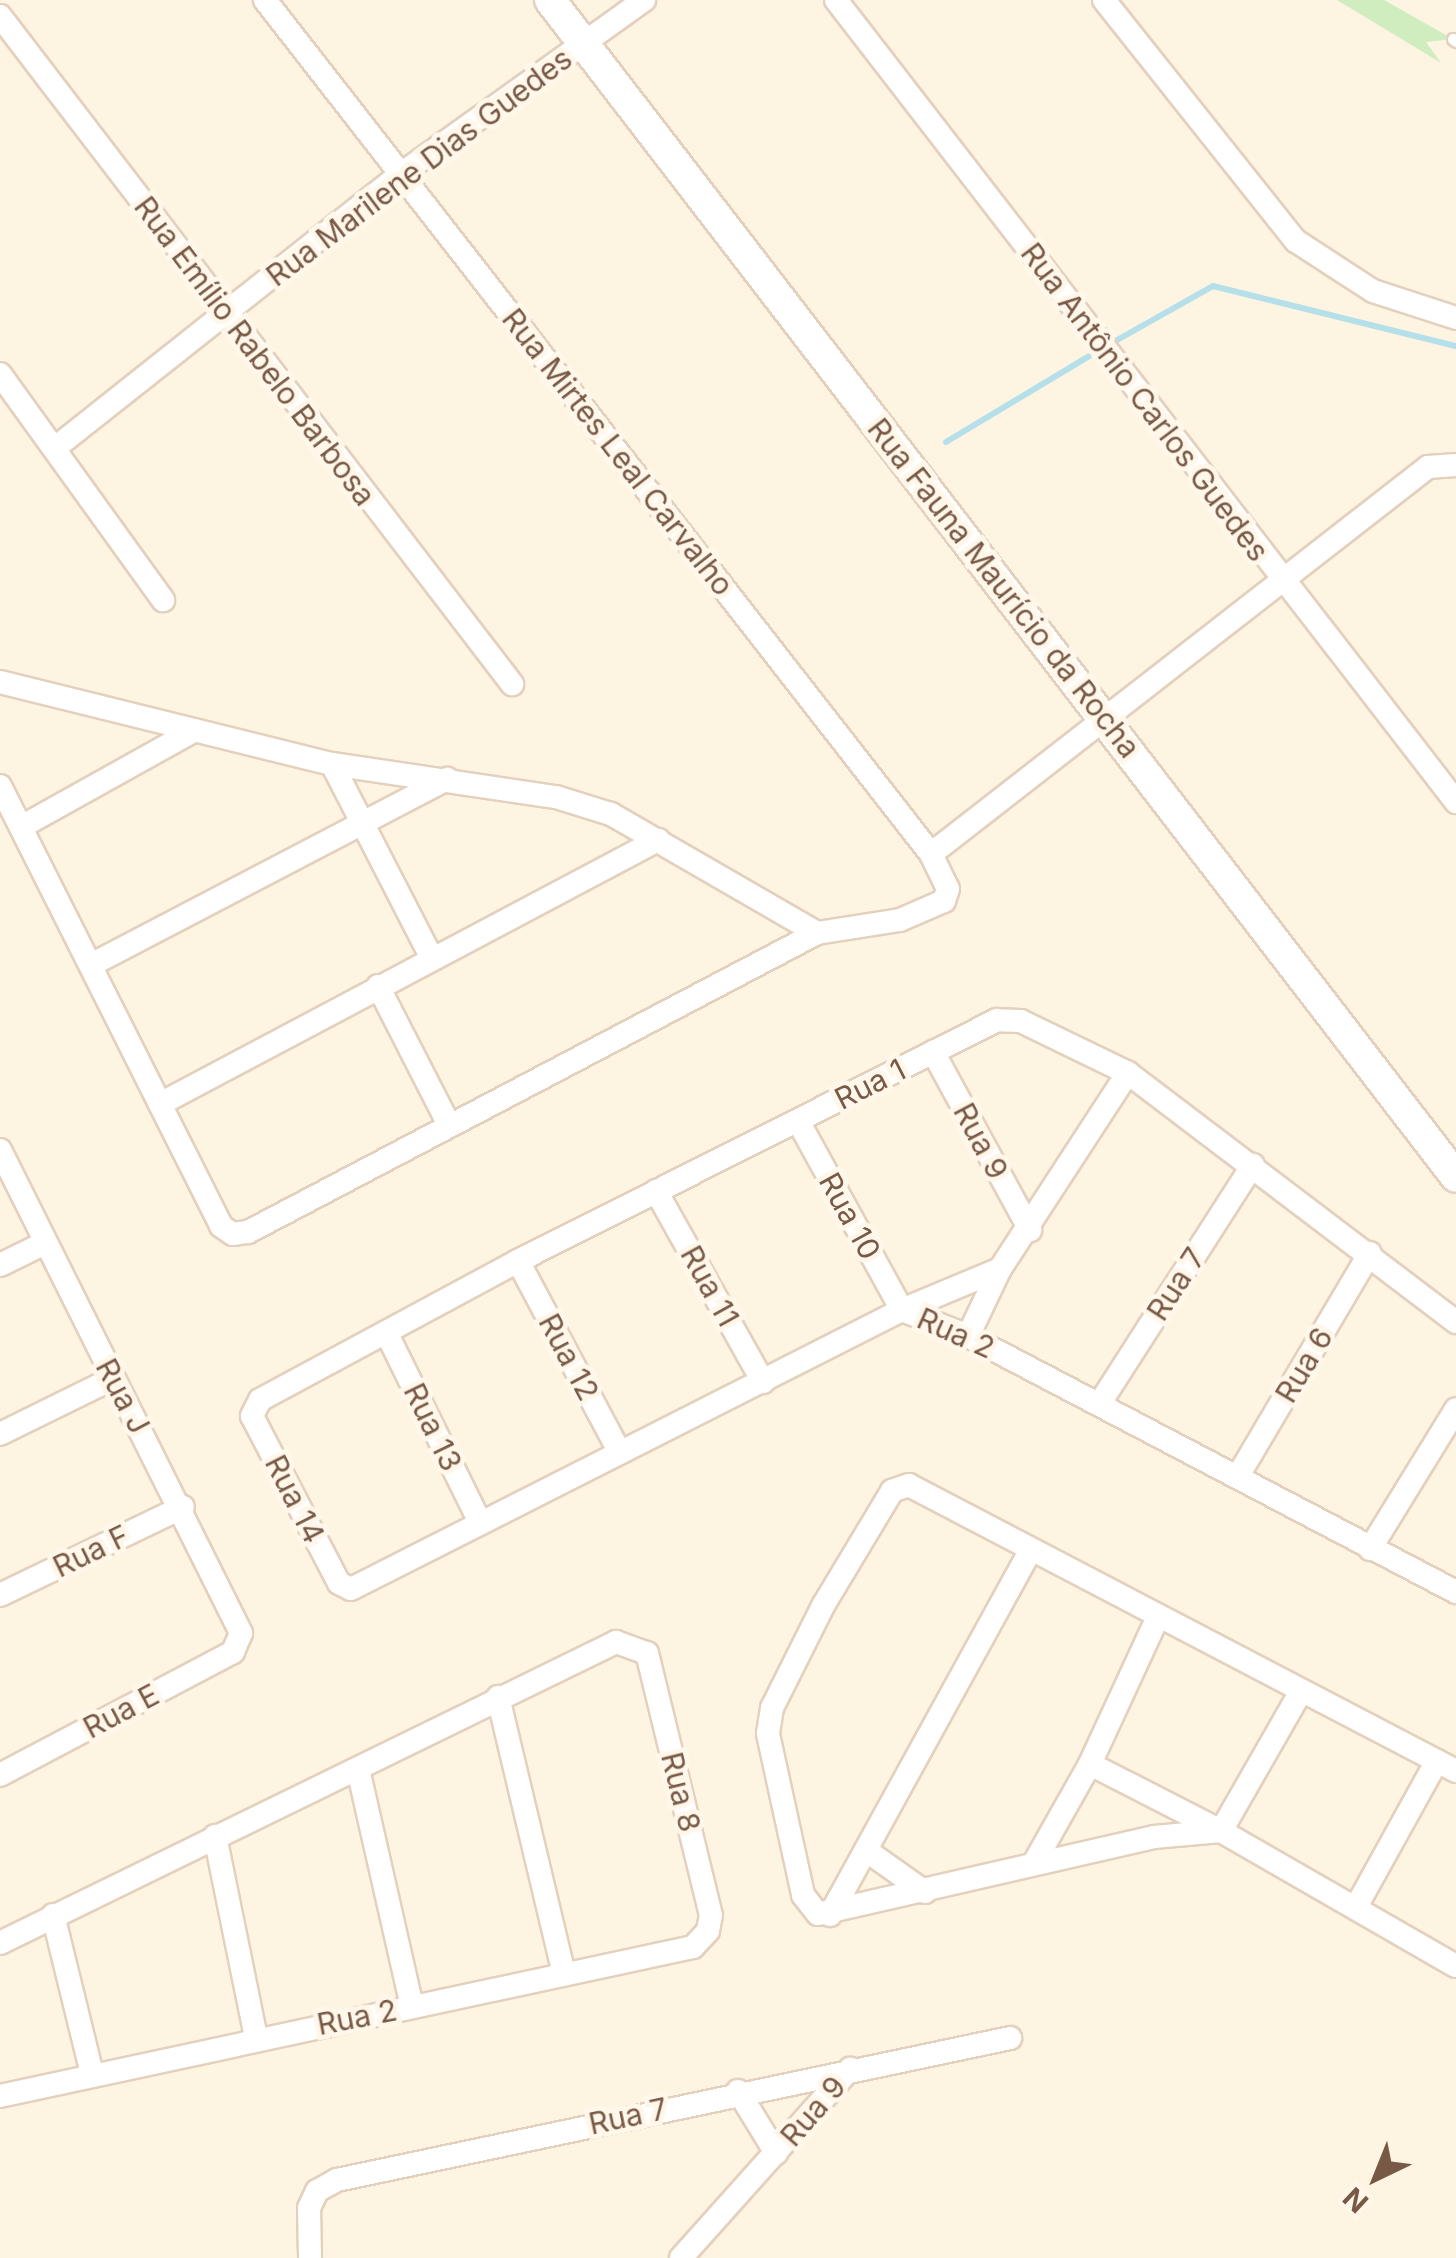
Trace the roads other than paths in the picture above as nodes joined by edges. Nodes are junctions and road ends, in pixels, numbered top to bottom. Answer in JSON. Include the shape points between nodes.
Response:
{"nodes":[{"id":1,"x":265,"y":0,"type":"edge"},
{"id":2,"x":550,"y":0,"type":"edge"},
{"id":3,"x":644,"y":0,"type":"edge"},
{"id":4,"x":836,"y":0,"type":"edge"},
{"id":5,"x":1104,"y":0,"type":"edge"},
{"id":6,"x":0,"y":16,"type":"edge"},
{"id":7,"x":584,"y":43,"type":"junction"},
{"id":8,"x":401,"y":174,"type":"junction"},
{"id":9,"x":226,"y":314,"type":"junction"},
{"id":10,"x":1456,"y":318,"type":"edge"},
{"id":11,"x":0,"y":374,"type":"edge"},
{"id":12,"x":54,"y":448,"type":"junction"},
{"id":13,"x":1456,"y":466,"type":"edge"},
{"id":14,"x":1282,"y":582,"type":"junction"},
{"id":15,"x":162,"y":600,"type":"dead end"},
{"id":16,"x":0,"y":682,"type":"edge"},
{"id":17,"x":512,"y":684,"type":"dead end"},
{"id":18,"x":1104,"y":718,"type":"junction"},
{"id":19,"x":195,"y":730,"type":"junction"},
{"id":20,"x":332,"y":764,"type":"junction"},
{"id":21,"x":447,"y":779,"type":"junction"},
{"id":22,"x":0,"y":786,"type":"edge"},
{"id":23,"x":1456,"y":802,"type":"edge"},
{"id":24,"x":362,"y":819,"type":"junction"},
{"id":25,"x":22,"y":827,"type":"junction"},
{"id":26,"x":658,"y":840,"type":"junction"},
{"id":27,"x":931,"y":854,"type":"junction"},
{"id":28,"x":817,"y":934,"type":"junction"},
{"id":29,"x":431,"y":957,"type":"junction"},
{"id":30,"x":91,"y":965,"type":"junction"},
{"id":31,"x":378,"y":986,"type":"junction"},
{"id":32,"x":933,"y":1052,"type":"junction"},
{"id":33,"x":1128,"y":1073,"type":"junction"},
{"id":34,"x":160,"y":1104,"type":"junction"},
{"id":35,"x":798,"y":1122,"type":"junction"},
{"id":36,"x":448,"y":1125,"type":"junction"},
{"id":37,"x":0,"y":1150,"type":"edge"},
{"id":38,"x":1253,"y":1164,"type":"junction"},
{"id":39,"x":1456,"y":1177,"type":"edge"},
{"id":40,"x":656,"y":1191,"type":"junction"},
{"id":41,"x":1030,"y":1230,"type":"junction"},
{"id":42,"x":46,"y":1243,"type":"junction"},
{"id":43,"x":1370,"y":1254,"type":"junction"},
{"id":44,"x":518,"y":1261,"type":"junction"},
{"id":45,"x":0,"y":1264,"type":"edge"},
{"id":46,"x":1000,"y":1269,"type":"junction"},
{"id":47,"x":902,"y":1310,"type":"junction"},
{"id":48,"x":1456,"y":1322,"type":"edge"},
{"id":49,"x":386,"y":1332,"type":"junction"},
{"id":50,"x":968,"y":1336,"type":"junction"},
{"id":51,"x":112,"y":1379,"type":"junction"},
{"id":52,"x":763,"y":1382,"type":"junction"},
{"id":53,"x":1100,"y":1403,"type":"junction"},
{"id":54,"x":254,"y":1408,"type":"joint"},
{"id":55,"x":1456,"y":1409,"type":"edge"},
{"id":56,"x":0,"y":1434,"type":"edge"},
{"id":57,"x":620,"y":1453,"type":"junction"},
{"id":58,"x":1238,"y":1476,"type":"junction"},
{"id":59,"x":182,"y":1506,"type":"junction"},
{"id":60,"x":480,"y":1522,"type":"junction"},
{"id":61,"x":1370,"y":1549,"type":"junction"},
{"id":62,"x":1030,"y":1552,"type":"junction"},
{"id":63,"x":344,"y":1589,"type":"joint"},
{"id":64,"x":1456,"y":1592,"type":"edge"},
{"id":65,"x":0,"y":1595,"type":"edge"},
{"id":66,"x":1158,"y":1617,"type":"junction"},
{"id":67,"x":240,"y":1644,"type":"joint"},
{"id":68,"x":1300,"y":1694,"type":"junction"},
{"id":69,"x":498,"y":1697,"type":"junction"},
{"id":70,"x":1090,"y":1764,"type":"junction"},
{"id":71,"x":1446,"y":1766,"type":"edge"},
{"id":72,"x":358,"y":1770,"type":"junction"},
{"id":73,"x":0,"y":1775,"type":"edge"},
{"id":74,"x":1221,"y":1832,"type":"junction"},
{"id":75,"x":215,"y":1836,"type":"junction"},
{"id":76,"x":867,"y":1850,"type":"junction"},
{"id":77,"x":1034,"y":1863,"type":"junction"},
{"id":78,"x":925,"y":1892,"type":"junction"},
{"id":79,"x":1356,"y":1907,"type":"junction"},
{"id":80,"x":53,"y":1915,"type":"junction"},
{"id":81,"x":830,"y":1915,"type":"junction"},
{"id":82,"x":708,"y":1931,"type":"joint"},
{"id":83,"x":0,"y":1943,"type":"edge"},
{"id":84,"x":1456,"y":1966,"type":"edge"},
{"id":85,"x":564,"y":1974,"type":"junction"},
{"id":86,"x":412,"y":2007,"type":"junction"},
{"id":87,"x":256,"y":2036,"type":"junction"},
{"id":88,"x":1010,"y":2038,"type":"dead end"},
{"id":89,"x":850,"y":2069,"type":"junction"},
{"id":90,"x":92,"y":2074,"type":"junction"},
{"id":91,"x":738,"y":2091,"type":"junction"},
{"id":92,"x":0,"y":2096,"type":"edge"},
{"id":93,"x":776,"y":2153,"type":"junction"},
{"id":94,"x":310,"y":2258,"type":"edge"},
{"id":95,"x":681,"y":2258,"type":"edge"}],
"edges":[{"from":1,"to":8,"type":"street","name":"Rua Mirtes Leal Carvalho"},
{"from":2,"to":7,"type":"street","name":"Rua Fauna Maurício da Rocha"},
{"from":3,"to":7,"type":"street","name":"Rua Marilene Dias Guedes"},
{"from":4,"to":14,"type":"street","name":"Rua Antônio Carlos Guedes"},
{"from":5,"to":10,"type":"street","via":[[1296,241],[1373,291]]},
{"from":6,"to":9,"type":"street","name":"Rua Emílio Rabelo Barbosa"},
{"from":7,"to":8,"type":"street","name":"Rua Marilene Dias Guedes"},
{"from":7,"to":18,"type":"street","name":"Rua Fauna Maurício da Rocha"},
{"from":8,"to":9,"type":"street","name":"Rua Marilene Dias Guedes"},
{"from":8,"to":27,"type":"street","name":"Rua Mirtes Leal Carvalho"},
{"from":9,"to":12,"type":"street","name":"Rua Marilene Dias Guedes"},
{"from":9,"to":17,"type":"street","name":"Rua Emílio Rabelo Barbosa"},
{"from":11,"to":12,"type":"street"},
{"from":12,"to":15,"type":"street"},
{"from":13,"to":14,"type":"street","via":[[1428,467]]},
{"from":14,"to":18,"type":"street"},
{"from":14,"to":23,"type":"street","name":"Rua Antônio Carlos Guedes"},
{"from":16,"to":19,"type":"street"},
{"from":18,"to":27,"type":"street"},
{"from":18,"to":39,"type":"street","name":"Rua Fauna Maurício da Rocha"},
{"from":19,"to":20,"type":"street"},
{"from":19,"to":25,"type":"street"},
{"from":20,"to":21,"type":"street"},
{"from":20,"to":24,"type":"street"},
{"from":21,"to":24,"type":"street"},
{"from":21,"to":26,"type":"street","via":[[556,797],[611,814]]},
{"from":22,"to":25,"type":"street"},
{"from":24,"to":29,"type":"street"},
{"from":24,"to":30,"type":"street"},
{"from":25,"to":30,"type":"street"},
{"from":26,"to":28,"type":"street"},
{"from":26,"to":29,"type":"street"},
{"from":27,"to":28,"type":"street","name":"Rua Mirtes Leal Carvalho","via":[[948,889],[936,910]]},
{"from":28,"to":36,"type":"street"},
{"from":29,"to":31,"type":"street"},
{"from":30,"to":34,"type":"street"},
{"from":31,"to":34,"type":"street"},
{"from":31,"to":36,"type":"street"},
{"from":32,"to":33,"type":"street","name":"Rua 1","via":[[996,1020],[1021,1021]]},
{"from":32,"to":35,"type":"street","name":"Rua 1"},
{"from":32,"to":41,"type":"street","name":"Rua 9"},
{"from":33,"to":38,"type":"street","name":"Rua 1"},
{"from":33,"to":41,"type":"street"},
{"from":34,"to":36,"type":"street","via":[[221,1226],[234,1234]]},
{"from":35,"to":40,"type":"street","name":"Rua 1"},
{"from":35,"to":47,"type":"street","name":"Rua 10"},
{"from":37,"to":42,"type":"street","name":"Rua J"},
{"from":38,"to":43,"type":"street","name":"Rua 1"},
{"from":38,"to":53,"type":"street","name":"Rua 7"},
{"from":40,"to":44,"type":"street","name":"Rua 1"},
{"from":40,"to":52,"type":"street","name":"Rua 11"},
{"from":41,"to":46,"type":"street"},
{"from":42,"to":45,"type":"street"},
{"from":42,"to":51,"type":"street","name":"Rua J"},
{"from":43,"to":48,"type":"street","name":"Rua 1"},
{"from":43,"to":58,"type":"street","name":"Rua 6"},
{"from":44,"to":49,"type":"street","name":"Rua 1"},
{"from":44,"to":57,"type":"street","name":"Rua 12"},
{"from":46,"to":47,"type":"street"},
{"from":46,"to":50,"type":"street"},
{"from":47,"to":50,"type":"street","name":"Rua 2"},
{"from":47,"to":52,"type":"street","name":"Rua 2"},
{"from":49,"to":54,"type":"street","name":"Rua 1"},
{"from":49,"to":60,"type":"street","name":"Rua 13"},
{"from":50,"to":53,"type":"street","name":"Rua 2"},
{"from":51,"to":56,"type":"street"},
{"from":51,"to":59,"type":"street","name":"Rua J"},
{"from":52,"to":57,"type":"street","name":"Rua 2"},
{"from":53,"to":58,"type":"street","name":"Rua 2"},
{"from":54,"to":63,"type":"street","name":"Rua 14","via":[[252,1416]]},
{"from":55,"to":61,"type":"street"},
{"from":57,"to":60,"type":"street","name":"Rua 2"},
{"from":58,"to":61,"type":"street","name":"Rua 2"},
{"from":59,"to":65,"type":"street","name":"Rua F"},
{"from":59,"to":67,"type":"street","name":"Rua J"},
{"from":60,"to":63,"type":"street","name":"Rua 2"},
{"from":61,"to":64,"type":"street","name":"Rua 2"},
{"from":62,"to":66,"type":"street"},
{"from":62,"to":76,"type":"street"},
{"from":62,"to":81,"type":"street","via":[[909,1484],[899,1486],[824,1604],[772,1708],[768,1734],[803,1894],[818,1914]]},
{"from":66,"to":68,"type":"street"},
{"from":66,"to":70,"type":"street"},
{"from":67,"to":73,"type":"street","name":"Rua E"},
{"from":68,"to":71,"type":"street"},
{"from":68,"to":74,"type":"street"},
{"from":69,"to":72,"type":"street"},
{"from":69,"to":82,"type":"street","name":"Rua 8","via":[[616,1642],[648,1653],[711,1915]]},
{"from":69,"to":85,"type":"street"},
{"from":70,"to":74,"type":"street"},
{"from":70,"to":77,"type":"street"},
{"from":71,"to":79,"type":"street"},
{"from":72,"to":75,"type":"street"},
{"from":72,"to":86,"type":"street"},
{"from":74,"to":77,"type":"street","via":[[1154,1837]]},
{"from":74,"to":79,"type":"street"},
{"from":75,"to":80,"type":"street"},
{"from":75,"to":87,"type":"street"},
{"from":76,"to":78,"type":"street"},
{"from":76,"to":81,"type":"street"},
{"from":77,"to":78,"type":"street"},
{"from":78,"to":81,"type":"street"},
{"from":79,"to":84,"type":"street"},
{"from":80,"to":83,"type":"street"},
{"from":80,"to":90,"type":"street"},
{"from":82,"to":85,"type":"street","name":"Rua 2","via":[[693,1947]]},
{"from":85,"to":86,"type":"street","name":"Rua 2"},
{"from":86,"to":87,"type":"street","name":"Rua 2"},
{"from":87,"to":90,"type":"street","name":"Rua 2"},
{"from":88,"to":89,"type":"street","name":"Rua 7"},
{"from":89,"to":91,"type":"street","name":"Rua 7"},
{"from":89,"to":93,"type":"street","name":"Rua 9"},
{"from":90,"to":92,"type":"street","name":"Rua 2"},
{"from":91,"to":93,"type":"street","name":"Rua 9"},
{"from":91,"to":94,"type":"street","name":"Rua 7","via":[[337,2180],[318,2191],[309,2208]]},
{"from":93,"to":95,"type":"street","name":"Rua 9"}]}
